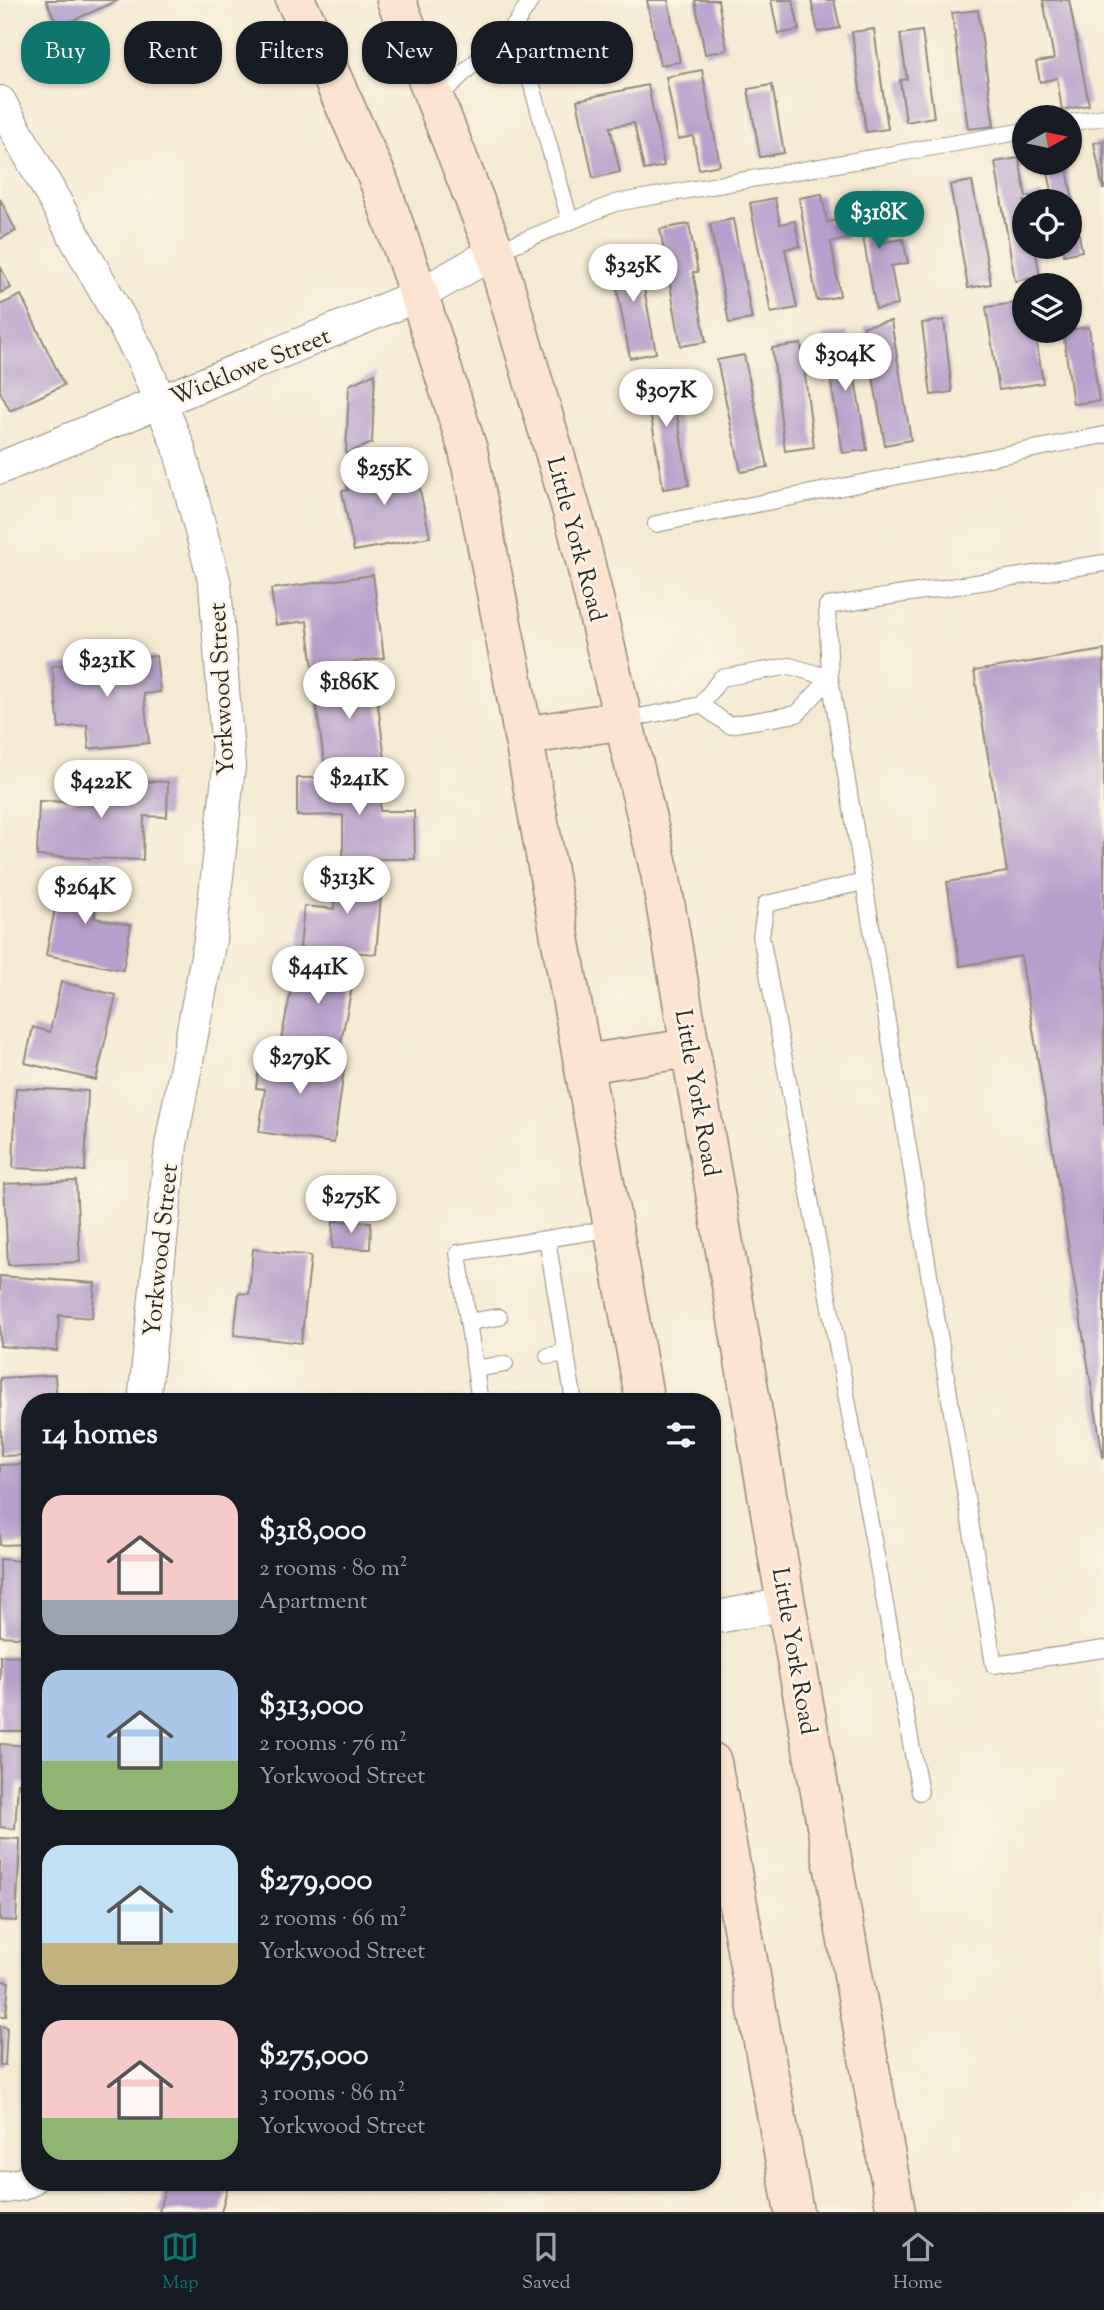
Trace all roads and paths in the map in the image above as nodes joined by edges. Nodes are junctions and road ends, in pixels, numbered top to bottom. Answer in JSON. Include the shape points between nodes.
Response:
{"nodes":[{"id":1,"x":295,"y":0,"type":"edge"},
{"id":2,"x":396,"y":0,"type":"edge"},
{"id":3,"x":531,"y":0,"type":"edge"},
{"id":4,"x":518,"y":21,"type":"edge"},
{"id":5,"x":471,"y":66,"type":"edge"},
{"id":6,"x":532,"y":84,"type":"edge"},
{"id":7,"x":436,"y":99,"type":"junction"},
{"id":8,"x":0,"y":102,"type":"edge"},
{"id":9,"x":1104,"y":117,"type":"edge"},
{"id":10,"x":1082,"y":121,"type":"edge"},
{"id":11,"x":1012,"y":133,"type":"edge"},
{"id":12,"x":570,"y":221,"type":"junction"},
{"id":13,"x":495,"y":252,"type":"junction"},
{"id":14,"x":419,"y":295,"type":"junction"},
{"id":15,"x":160,"y":403,"type":"junction"},
{"id":16,"x":1104,"y":435,"type":"edge"},
{"id":17,"x":0,"y":468,"type":"edge"},
{"id":18,"x":656,"y":524,"type":"dead end"},
{"id":19,"x":1104,"y":563,"type":"edge"},
{"id":20,"x":830,"y":678,"type":"junction"},
{"id":21,"x":701,"y":705,"type":"junction"},
{"id":22,"x":623,"y":720,"type":"junction"},
{"id":23,"x":523,"y":737,"type":"junction"},
{"id":24,"x":864,"y":882,"type":"junction"},
{"id":25,"x":690,"y":1048,"type":"junction"},
{"id":26,"x":584,"y":1064,"type":"junction"},
{"id":27,"x":614,"y":1228,"type":"junction"},
{"id":28,"x":547,"y":1239,"type":"junction"},
{"id":29,"x":558,"y":1306,"type":"junction"},
{"id":30,"x":541,"y":1309,"type":"dead end"},
{"id":31,"x":499,"y":1317,"type":"dead end"},
{"id":32,"x":468,"y":1322,"type":"junction"},
{"id":33,"x":565,"y":1353,"type":"junction"},
{"id":34,"x":548,"y":1356,"type":"dead end"},
{"id":35,"x":505,"y":1364,"type":"dead end"},
{"id":36,"x":475,"y":1369,"type":"junction"},
{"id":37,"x":145,"y":1393,"type":"edge"},
{"id":38,"x":479,"y":1393,"type":"edge"},
{"id":39,"x":569,"y":1393,"type":"edge"},
{"id":40,"x":643,"y":1393,"type":"edge"},
{"id":41,"x":786,"y":1604,"type":"junction"},
{"id":42,"x":721,"y":1616,"type":"edge"},
{"id":43,"x":1104,"y":1649,"type":"edge"},
{"id":44,"x":920,"y":1792,"type":"dead end"},
{"id":45,"x":721,"y":1811,"type":"edge"},
{"id":46,"x":21,"y":2184,"type":"edge"},
{"id":47,"x":0,"y":2188,"type":"edge"},
{"id":48,"x":794,"y":2212,"type":"edge"},
{"id":49,"x":895,"y":2212,"type":"edge"}],
"edges":[{"from":1,"to":14,"type":"main road","via":[[378,179]]},
{"from":2,"to":7,"type":"main road","name":"Little York Road"},
{"from":3,"to":4,"type":"lane"},
{"from":5,"to":7,"type":"lane"},
{"from":6,"to":12,"type":"lane"},
{"from":7,"to":13,"type":"main road","name":"Little York Road"},
{"from":8,"to":15,"type":"street","name":"Yorkwood Street","via":[[142,358]]},
{"from":9,"to":10,"type":"lane"},
{"from":11,"to":12,"type":"lane","via":[[615,203]]},
{"from":12,"to":13,"type":"lane"},
{"from":13,"to":14,"type":"street","name":"Wicklowe Street"},
{"from":13,"to":22,"type":"main road","name":"Little York Road","via":[[578,532]]},
{"from":14,"to":15,"type":"street","name":"Wicklowe Street"},
{"from":14,"to":23,"type":"main road","via":[[468,450]]},
{"from":15,"to":17,"type":"street","name":"Wicklowe Street"},
{"from":15,"to":37,"type":"street","name":"Yorkwood Street","via":[[179,449],[215,584],[229,767],[209,940],[171,1145]]},
{"from":16,"to":18,"type":"lane"},
{"from":19,"to":20,"type":"lane","via":[[827,606]]},
{"from":20,"to":21,"type":"lane","via":[[790,666],[721,678]]},
{"from":20,"to":21,"type":"lane","via":[[797,714],[729,724]]},
{"from":20,"to":24,"type":"lane"},
{"from":21,"to":22,"type":"lane"},
{"from":22,"to":23,"type":"main road"},
{"from":22,"to":25,"type":"main road","name":"Little York Road","via":[[660,873]]},
{"from":23,"to":26,"type":"main road"},
{"from":24,"to":43,"type":"lane","via":[[994,1665]]},
{"from":24,"to":44,"type":"lane","via":[[765,904],[761,936]]},
{"from":25,"to":26,"type":"main road"},
{"from":25,"to":41,"type":"main road","name":"Little York Road"},
{"from":26,"to":27,"type":"main road"},
{"from":27,"to":28,"type":"lane"},
{"from":27,"to":40,"type":"main road"},
{"from":28,"to":29,"type":"lane"},
{"from":28,"to":32,"type":"lane","via":[[458,1253]]},
{"from":29,"to":30,"type":"lane"},
{"from":29,"to":33,"type":"lane"},
{"from":31,"to":32,"type":"lane"},
{"from":32,"to":36,"type":"lane"},
{"from":33,"to":34,"type":"lane"},
{"from":33,"to":39,"type":"lane"},
{"from":35,"to":36,"type":"lane"},
{"from":36,"to":38,"type":"lane"},
{"from":41,"to":42,"type":"street"},
{"from":41,"to":49,"type":"main road","name":"Little York Road"},
{"from":45,"to":48,"type":"main road"},
{"from":46,"to":47,"type":"street"}]}
